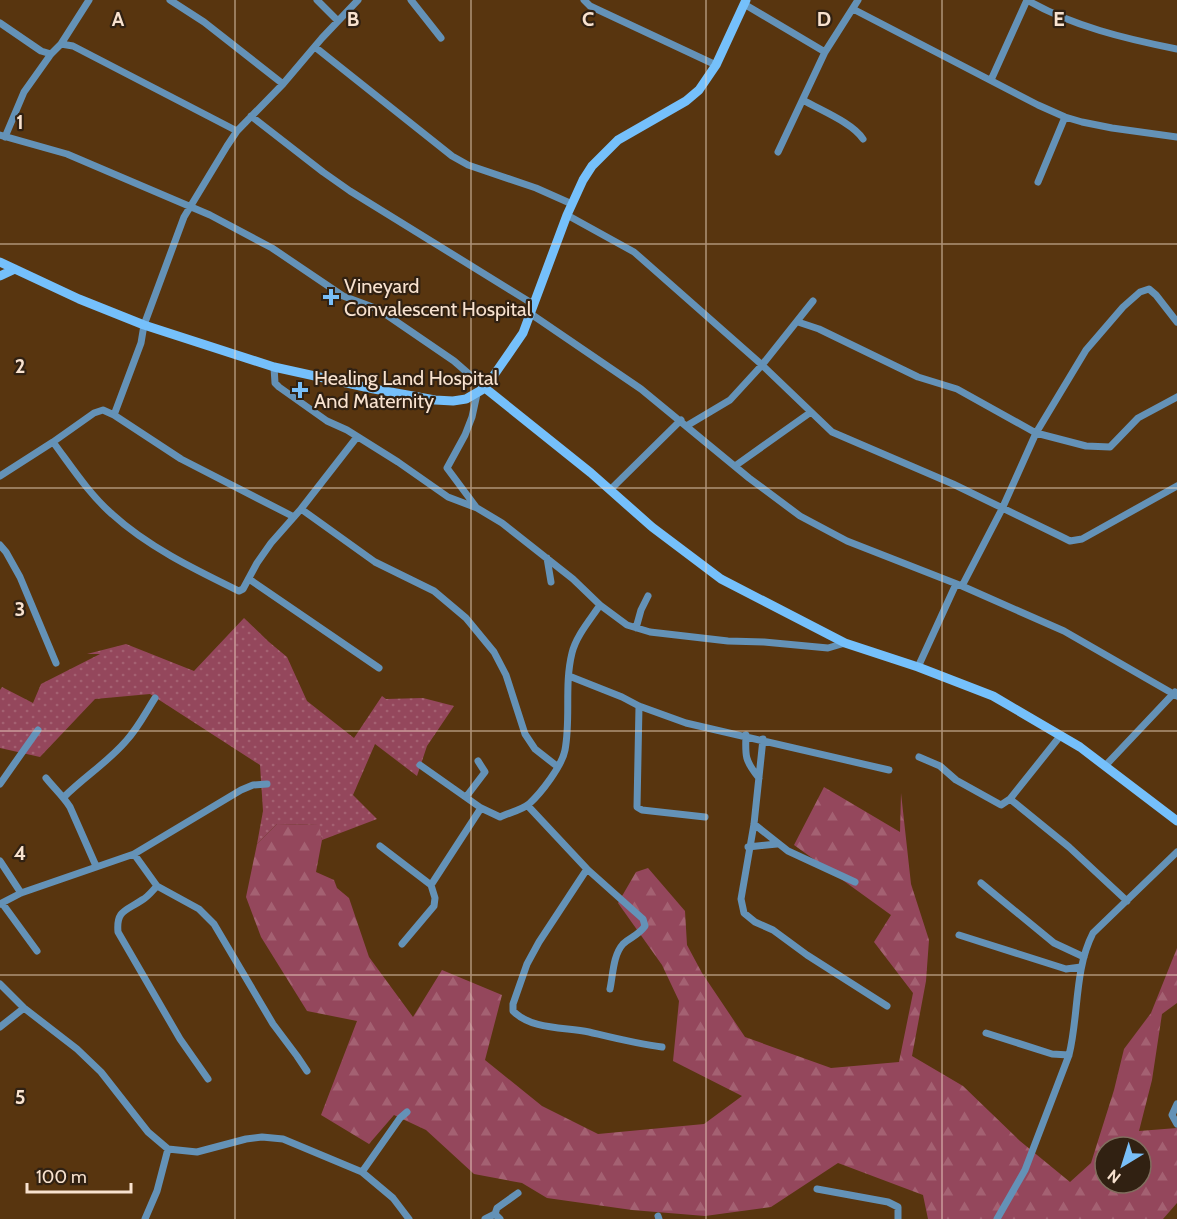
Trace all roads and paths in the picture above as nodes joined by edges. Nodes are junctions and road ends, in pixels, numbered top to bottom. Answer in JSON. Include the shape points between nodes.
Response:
{"nodes":[{"id":1,"x":89,"y":0,"type":"edge"},
{"id":2,"x":170,"y":0,"type":"edge"},
{"id":3,"x":317,"y":0,"type":"edge"},
{"id":4,"x":358,"y":0,"type":"edge"},
{"id":5,"x":411,"y":0,"type":"edge"},
{"id":6,"x":584,"y":0,"type":"edge"},
{"id":7,"x":858,"y":0,"type":"edge"},
{"id":8,"x":745,"y":2,"type":"edge"},
{"id":9,"x":853,"y":9,"type":"junction"},
{"id":10,"x":338,"y":21,"type":"junction"},
{"id":11,"x":0,"y":23,"type":"edge"},
{"id":12,"x":441,"y":38,"type":"dead end"},
{"id":13,"x":61,"y":44,"type":"junction"},
{"id":14,"x":315,"y":47,"type":"junction"},
{"id":15,"x":1177,"y":49,"type":"edge"},
{"id":16,"x":825,"y":51,"type":"junction"},
{"id":17,"x":51,"y":54,"type":"junction"},
{"id":18,"x":716,"y":65,"type":"junction"},
{"id":19,"x":991,"y":80,"type":"junction"},
{"id":20,"x":283,"y":84,"type":"junction"},
{"id":21,"x":803,"y":100,"type":"junction"},
{"id":22,"x":251,"y":116,"type":"junction"},
{"id":23,"x":1065,"y":117,"type":"junction"},
{"id":24,"x":237,"y":131,"type":"junction"},
{"id":25,"x":2,"y":136,"type":"edge"},
{"id":26,"x":1177,"y":137,"type":"edge"},
{"id":27,"x":863,"y":139,"type":"dead end"},
{"id":28,"x":778,"y":152,"type":"dead end"},
{"id":29,"x":1038,"y":182,"type":"dead end"},
{"id":30,"x":572,"y":204,"type":"junction"},
{"id":31,"x":189,"y":207,"type":"junction"},
{"id":32,"x":567,"y":214,"type":"junction"},
{"id":33,"x":1,"y":263,"type":"edge"},
{"id":34,"x":15,"y":269,"type":"junction"},
{"id":35,"x":0,"y":276,"type":"edge"},
{"id":36,"x":813,"y":301,"type":"dead end"},
{"id":37,"x":532,"y":309,"type":"junction"},
{"id":38,"x":798,"y":322,"type":"junction"},
{"id":39,"x":1177,"y":322,"type":"edge"},
{"id":40,"x":144,"y":325,"type":"junction"},
{"id":41,"x":762,"y":365,"type":"junction"},
{"id":42,"x":274,"y":367,"type":"junction"},
{"id":43,"x":485,"y":388,"type":"junction"},
{"id":44,"x":477,"y":394,"type":"junction"},
{"id":45,"x":1177,"y":397,"type":"edge"},
{"id":46,"x":811,"y":412,"type":"junction"},
{"id":47,"x":114,"y":415,"type":"junction"},
{"id":48,"x":685,"y":423,"type":"junction"},
{"id":49,"x":1036,"y":432,"type":"junction"},
{"id":50,"x":357,"y":437,"type":"junction"},
{"id":51,"x":53,"y":442,"type":"junction"},
{"id":52,"x":735,"y":466,"type":"junction"},
{"id":53,"x":0,"y":476,"type":"edge"},
{"id":54,"x":1177,"y":486,"type":"edge"},
{"id":55,"x":610,"y":490,"type":"junction"},
{"id":56,"x":477,"y":508,"type":"junction"},
{"id":57,"x":301,"y":509,"type":"junction"},
{"id":58,"x":1002,"y":509,"type":"junction"},
{"id":59,"x":294,"y":517,"type":"junction"},
{"id":60,"x":0,"y":544,"type":"edge"},
{"id":61,"x":547,"y":558,"type":"junction"},
{"id":62,"x":249,"y":579,"type":"junction"},
{"id":63,"x":551,"y":582,"type":"dead end"},
{"id":64,"x":959,"y":585,"type":"junction"},
{"id":65,"x":648,"y":596,"type":"dead end"},
{"id":66,"x":600,"y":605,"type":"junction"},
{"id":67,"x":636,"y":628,"type":"junction"},
{"id":68,"x":845,"y":643,"type":"junction"},
{"id":69,"x":56,"y":663,"type":"dead end"},
{"id":70,"x":918,"y":667,"type":"junction"},
{"id":71,"x":379,"y":668,"type":"dead end"},
{"id":72,"x":569,"y":676,"type":"junction"},
{"id":73,"x":1176,"y":693,"type":"edge"},
{"id":74,"x":155,"y":698,"type":"dead end"},
{"id":75,"x":639,"y":706,"type":"junction"},
{"id":76,"x":38,"y":730,"type":"dead end"},
{"id":77,"x":746,"y":735,"type":"junction"},
{"id":78,"x":1061,"y":735,"type":"junction"},
{"id":79,"x":763,"y":739,"type":"junction"},
{"id":80,"x":919,"y":757,"type":"dead end"},
{"id":81,"x":478,"y":761,"type":"dead end"},
{"id":82,"x":420,"y":765,"type":"dead end"},
{"id":83,"x":1106,"y":765,"type":"junction"},
{"id":84,"x":558,"y":766,"type":"junction"},
{"id":85,"x":889,"y":770,"type":"dead end"},
{"id":86,"x":46,"y":778,"type":"dead end"},
{"id":87,"x":759,"y":778,"type":"junction"},
{"id":88,"x":0,"y":784,"type":"edge"},
{"id":89,"x":267,"y":784,"type":"dead end"},
{"id":90,"x":64,"y":797,"type":"junction"},
{"id":91,"x":466,"y":797,"type":"junction"},
{"id":92,"x":1010,"y":799,"type":"junction"},
{"id":93,"x":528,"y":806,"type":"junction"},
{"id":94,"x":481,"y":808,"type":"junction"},
{"id":95,"x":705,"y":817,"type":"dead end"},
{"id":96,"x":1177,"y":821,"type":"edge"},
{"id":97,"x":754,"y":824,"type":"junction"},
{"id":98,"x":777,"y":844,"type":"junction"},
{"id":99,"x":380,"y":846,"type":"dead end"},
{"id":100,"x":748,"y":847,"type":"junction"},
{"id":101,"x":1177,"y":852,"type":"edge"},
{"id":102,"x":134,"y":854,"type":"junction"},
{"id":103,"x":0,"y":861,"type":"edge"},
{"id":104,"x":96,"y":866,"type":"junction"},
{"id":105,"x":588,"y":869,"type":"junction"},
{"id":106,"x":855,"y":882,"type":"dead end"},
{"id":107,"x":981,"y":883,"type":"dead end"},
{"id":108,"x":431,"y":885,"type":"junction"},
{"id":109,"x":156,"y":886,"type":"junction"},
{"id":110,"x":21,"y":893,"type":"junction"},
{"id":111,"x":1127,"y":901,"type":"junction"},
{"id":112,"x":1,"y":904,"type":"edge"},
{"id":113,"x":959,"y":935,"type":"dead end"},
{"id":114,"x":402,"y":944,"type":"dead end"},
{"id":115,"x":37,"y":951,"type":"dead end"},
{"id":116,"x":1084,"y":957,"type":"junction"},
{"id":117,"x":1081,"y":967,"type":"junction"},
{"id":118,"x":0,"y":984,"type":"edge"},
{"id":119,"x":610,"y":990,"type":"dead end"},
{"id":120,"x":887,"y":1006,"type":"dead end"},
{"id":121,"x":24,"y":1008,"type":"junction"},
{"id":122,"x":0,"y":1027,"type":"edge"},
{"id":123,"x":986,"y":1033,"type":"dead end"},
{"id":124,"x":662,"y":1047,"type":"dead end"},
{"id":125,"x":1069,"y":1055,"type":"junction"},
{"id":126,"x":307,"y":1071,"type":"dead end"},
{"id":127,"x":208,"y":1079,"type":"dead end"},
{"id":128,"x":1177,"y":1104,"type":"edge"},
{"id":129,"x":407,"y":1112,"type":"dead end"},
{"id":130,"x":1177,"y":1124,"type":"edge"},
{"id":131,"x":168,"y":1149,"type":"junction"},
{"id":132,"x":362,"y":1172,"type":"junction"},
{"id":133,"x":817,"y":1189,"type":"dead end"},
{"id":134,"x":518,"y":1193,"type":"dead end"},
{"id":135,"x":497,"y":1216,"type":"edge"},
{"id":136,"x":145,"y":1219,"type":"edge"},
{"id":137,"x":409,"y":1219,"type":"edge"},
{"id":138,"x":485,"y":1219,"type":"edge"},
{"id":139,"x":898,"y":1219,"type":"edge"},
{"id":140,"x":997,"y":1219,"type":"edge"}],
"edges":[{"from":1,"to":13,"type":"street"},
{"from":2,"to":20,"type":"street"},
{"from":3,"to":10,"type":"street"},
{"from":4,"to":10,"type":"street"},
{"from":5,"to":12,"type":"street"},
{"from":6,"to":18,"type":"street"},
{"from":7,"to":9,"type":"street"},
{"from":8,"to":16,"type":"street"},
{"from":8,"to":18,"type":"street"},
{"from":9,"to":16,"type":"street"},
{"from":9,"to":19,"type":"street"},
{"from":10,"to":14,"type":"street"},
{"from":11,"to":17,"type":"street"},
{"from":13,"to":17,"type":"street"},
{"from":13,"to":24,"type":"street","via":[[73,46]]},
{"from":14,"to":20,"type":"street"},
{"from":14,"to":30,"type":"street","via":[[452,156]]},
{"from":15,"to":19,"type":"street","via":[[1105,32],[1050,13],[1027,0]]},
{"from":16,"to":21,"type":"street"},
{"from":17,"to":25,"type":"street","via":[[24,92]]},
{"from":18,"to":30,"type":"street","via":[[686,101],[618,140],[592,166]]},
{"from":19,"to":23,"type":"street"},
{"from":20,"to":22,"type":"street"},
{"from":21,"to":27,"type":"street","via":[[847,124]]},
{"from":21,"to":28,"type":"street"},
{"from":22,"to":24,"type":"street"},
{"from":22,"to":37,"type":"street","via":[[322,172]]},
{"from":23,"to":26,"type":"street"},
{"from":23,"to":29,"type":"street"},
{"from":24,"to":31,"type":"street"},
{"from":25,"to":31,"type":"street","via":[[67,154]]},
{"from":30,"to":32,"type":"street"},
{"from":31,"to":40,"type":"street"},
{"from":31,"to":43,"type":"street","via":[[272,248],[343,296],[378,309],[454,361]]},
{"from":32,"to":37,"type":"street"},
{"from":32,"to":41,"type":"street","via":[[634,252]]},
{"from":33,"to":34,"type":"street"},
{"from":34,"to":35,"type":"street"},
{"from":34,"to":40,"type":"street"},
{"from":36,"to":38,"type":"street"},
{"from":37,"to":43,"type":"street","via":[[516,346]]},
{"from":37,"to":48,"type":"street"},
{"from":38,"to":41,"type":"street"},
{"from":38,"to":49,"type":"street","via":[[918,377],[957,389]]},
{"from":39,"to":49,"type":"street","via":[[1149,289],[1140,292],[1091,342]]},
{"from":40,"to":42,"type":"street"},
{"from":40,"to":47,"type":"street"},
{"from":41,"to":46,"type":"street"},
{"from":41,"to":48,"type":"street","via":[[730,400]]},
{"from":42,"to":44,"type":"street","via":[[435,400],[453,401]]},
{"from":42,"to":50,"type":"street","via":[[279,387]]},
{"from":43,"to":44,"type":"street"},
{"from":43,"to":55,"type":"street"},
{"from":44,"to":56,"type":"street","via":[[465,435],[447,468]]},
{"from":45,"to":49,"type":"street","via":[[1138,418],[1110,447],[1086,446]]},
{"from":46,"to":52,"type":"street"},
{"from":46,"to":58,"type":"street","via":[[832,432]]},
{"from":47,"to":51,"type":"street","via":[[103,410],[93,413]]},
{"from":47,"to":59,"type":"street","via":[[181,459]]},
{"from":48,"to":52,"type":"street"},
{"from":48,"to":55,"type":"street"},
{"from":49,"to":58,"type":"street"},
{"from":50,"to":56,"type":"street","via":[[448,497]]},
{"from":50,"to":57,"type":"street"},
{"from":51,"to":53,"type":"street"},
{"from":51,"to":62,"type":"street","via":[[111,514],[135,533],[239,591]]},
{"from":52,"to":64,"type":"street","via":[[826,531]]},
{"from":54,"to":58,"type":"street","via":[[1076,541]]},
{"from":55,"to":68,"type":"street","via":[[720,579]]},
{"from":56,"to":61,"type":"street"},
{"from":57,"to":59,"type":"street"},
{"from":57,"to":84,"type":"street","via":[[375,562],[434,591],[466,618],[494,652],[506,675],[529,742]]},
{"from":58,"to":64,"type":"street"},
{"from":59,"to":62,"type":"street","via":[[256,563]]},
{"from":60,"to":69,"type":"street","via":[[20,577]]},
{"from":61,"to":63,"type":"street"},
{"from":61,"to":66,"type":"street"},
{"from":62,"to":71,"type":"street"},
{"from":64,"to":70,"type":"street"},
{"from":64,"to":73,"type":"street","via":[[1064,631]]},
{"from":65,"to":67,"type":"street"},
{"from":66,"to":67,"type":"street"},
{"from":66,"to":72,"type":"street","via":[[577,639]]},
{"from":67,"to":68,"type":"street","via":[[728,642],[828,648]]},
{"from":68,"to":70,"type":"street"},
{"from":70,"to":78,"type":"street","via":[[993,696]]},
{"from":72,"to":75,"type":"street"},
{"from":72,"to":84,"type":"street","via":[[565,748]]},
{"from":73,"to":83,"type":"street"},
{"from":74,"to":90,"type":"street","via":[[128,740]]},
{"from":75,"to":77,"type":"street","via":[[686,723]]},
{"from":75,"to":95,"type":"street","via":[[637,807]]},
{"from":76,"to":88,"type":"street"},
{"from":77,"to":79,"type":"street"},
{"from":77,"to":87,"type":"street","via":[[748,765]]},
{"from":78,"to":83,"type":"street"},
{"from":78,"to":92,"type":"street"},
{"from":79,"to":85,"type":"street"},
{"from":79,"to":87,"type":"street"},
{"from":80,"to":92,"type":"street","via":[[940,766],[992,801],[1001,805]]},
{"from":81,"to":91,"type":"street","via":[[485,771]]},
{"from":82,"to":91,"type":"street"},
{"from":83,"to":96,"type":"street"},
{"from":84,"to":93,"type":"street"},
{"from":86,"to":90,"type":"street"},
{"from":87,"to":97,"type":"street"},
{"from":89,"to":102,"type":"street","via":[[241,790]]},
{"from":90,"to":104,"type":"street"},
{"from":91,"to":94,"type":"street"},
{"from":92,"to":111,"type":"street"},
{"from":93,"to":94,"type":"street","via":[[500,817]]},
{"from":93,"to":105,"type":"street"},
{"from":94,"to":108,"type":"street"},
{"from":97,"to":98,"type":"street"},
{"from":97,"to":100,"type":"street"},
{"from":98,"to":100,"type":"street"},
{"from":98,"to":106,"type":"street"},
{"from":99,"to":108,"type":"street"},
{"from":100,"to":120,"type":"street","via":[[741,899],[744,913]]},
{"from":101,"to":111,"type":"street"},
{"from":102,"to":104,"type":"street"},
{"from":102,"to":109,"type":"street"},
{"from":103,"to":110,"type":"street"},
{"from":104,"to":110,"type":"street"},
{"from":105,"to":119,"type":"street","via":[[640,916],[645,926],[625,942],[616,956]]},
{"from":105,"to":124,"type":"street","via":[[527,964],[513,1011],[553,1028]]},
{"from":107,"to":116,"type":"street","via":[[1054,943]]},
{"from":108,"to":114,"type":"street","via":[[434,906]]},
{"from":109,"to":126,"type":"street","via":[[199,909],[214,924],[273,1024]]},
{"from":109,"to":127,"type":"street","via":[[122,912],[117,920],[118,932]]},
{"from":110,"to":112,"type":"street"},
{"from":111,"to":116,"type":"street","via":[[1093,933]]},
{"from":112,"to":115,"type":"street"},
{"from":113,"to":117,"type":"street","via":[[1066,969]]},
{"from":116,"to":117,"type":"street"},
{"from":117,"to":125,"type":"street"},
{"from":118,"to":121,"type":"street"},
{"from":121,"to":122,"type":"street"},
{"from":121,"to":131,"type":"street","via":[[101,1072],[148,1132]]},
{"from":123,"to":125,"type":"street","via":[[1052,1054]]},
{"from":125,"to":140,"type":"street","via":[[1025,1170]]},
{"from":128,"to":130,"type":"street","via":[[1172,1116]]},
{"from":129,"to":132,"type":"street"},
{"from":131,"to":132,"type":"street","via":[[197,1152],[246,1139],[283,1139]]},
{"from":131,"to":136,"type":"street"},
{"from":132,"to":137,"type":"street","via":[[393,1198]]},
{"from":133,"to":139,"type":"street","via":[[888,1202],[898,1207]]},
{"from":134,"to":135,"type":"street","via":[[498,1208]]},
{"from":135,"to":138,"type":"street"}]}
